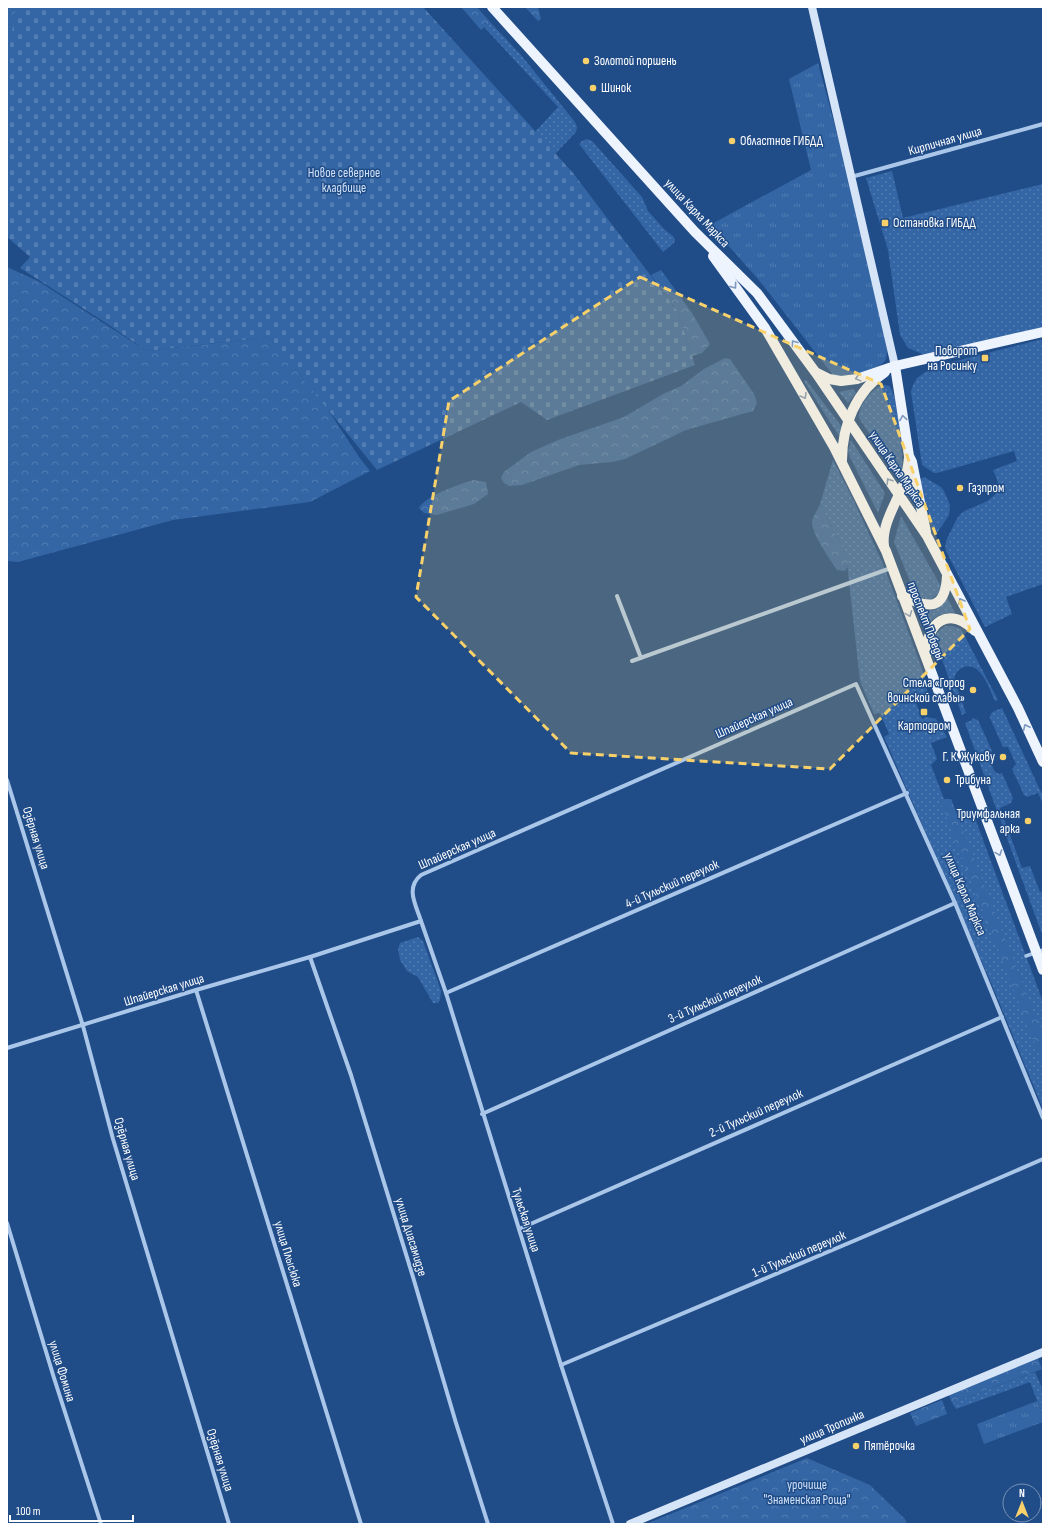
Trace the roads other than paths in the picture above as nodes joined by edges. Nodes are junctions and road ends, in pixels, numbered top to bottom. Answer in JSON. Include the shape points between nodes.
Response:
{"nodes":[{"id":1,"x":492,"y":7,"type":"edge"},
{"id":2,"x":812,"y":7,"type":"edge"},
{"id":3,"x":1043,"y":124,"type":"edge"},
{"id":4,"x":851,"y":177,"type":"junction"},
{"id":5,"x":695,"y":232,"type":"junction"},
{"id":6,"x":1043,"y":332,"type":"edge"},
{"id":7,"x":895,"y":366,"type":"junction"},
{"id":8,"x":816,"y":373,"type":"junction"},
{"id":9,"x":850,"y":420,"type":"junction"},
{"id":10,"x":909,"y":456,"type":"junction"},
{"id":11,"x":842,"y":462,"type":"junction"},
{"id":12,"x":898,"y":495,"type":"junction"},
{"id":13,"x":927,"y":536,"type":"junction"},
{"id":14,"x":886,"y":551,"type":"junction"},
{"id":15,"x":892,"y":568,"type":"junction"},
{"id":16,"x":947,"y":576,"type":"junction"},
{"id":17,"x":617,"y":596,"type":"dead end"},
{"id":18,"x":902,"y":596,"type":"junction"},
{"id":19,"x":979,"y":635,"type":"junction"},
{"id":20,"x":641,"y":658,"type":"junction"},
{"id":21,"x":926,"y":660,"type":"junction"},
{"id":22,"x":632,"y":661,"type":"dead end"},
{"id":23,"x":856,"y":684,"type":"joint"},
{"id":24,"x":1043,"y":762,"type":"edge"},
{"id":25,"x":7,"y":780,"type":"edge"},
{"id":26,"x":907,"y":793,"type":"junction"},
{"id":27,"x":955,"y":903,"type":"junction"},
{"id":28,"x":421,"y":921,"type":"junction"},
{"id":29,"x":1040,"y":951,"type":"edge"},
{"id":30,"x":1026,"y":956,"type":"dead end"},
{"id":31,"x":310,"y":957,"type":"junction"},
{"id":32,"x":1043,"y":970,"type":"edge"},
{"id":33,"x":196,"y":990,"type":"junction"},
{"id":34,"x":446,"y":993,"type":"junction"},
{"id":35,"x":1002,"y":1017,"type":"junction"},
{"id":36,"x":83,"y":1026,"type":"junction"},
{"id":37,"x":7,"y":1048,"type":"edge"},
{"id":38,"x":482,"y":1114,"type":"junction"},
{"id":39,"x":1043,"y":1118,"type":"edge"},
{"id":40,"x":1043,"y":1159,"type":"edge"},
{"id":41,"x":7,"y":1223,"type":"edge"},
{"id":42,"x":519,"y":1228,"type":"junction"},
{"id":43,"x":1043,"y":1352,"type":"edge"},
{"id":44,"x":561,"y":1365,"type":"junction"},
{"id":45,"x":101,"y":1524,"type":"edge"},
{"id":46,"x":229,"y":1524,"type":"edge"},
{"id":47,"x":361,"y":1524,"type":"edge"},
{"id":48,"x":488,"y":1524,"type":"edge"},
{"id":49,"x":613,"y":1524,"type":"edge"},
{"id":50,"x":630,"y":1524,"type":"edge"}],
"edges":[{"from":1,"to":5,"type":"main road","name":"улица Карла Маркса"},
{"from":2,"to":4,"type":"main road","name":"улица Карла Маркса"},
{"from":3,"to":4,"type":"street","name":"Кирпичная улица"},
{"from":4,"to":7,"type":"main road","name":"улица Карла Маркса"},
{"from":8,"to":5,"type":"main road","name":"улица Карла Маркса","one_way":true,"via":[[757,293]]},
{"from":5,"to":11,"type":"main road","one_way":true,"via":[[765,328]]},
{"from":6,"to":7,"type":"main road"},
{"from":7,"to":8,"type":"main road","one_way":true,"via":[[842,381]]},
{"from":7,"to":9,"type":"main road","via":[[868,386],[854,407]]},
{"from":10,"to":7,"type":"main road","name":"улица Карла Маркса","one_way":true},
{"from":8,"to":9,"type":"main road","name":"улица Карла Маркса"},
{"from":9,"to":11,"type":"main road","via":[[842,448]]},
{"from":12,"to":9,"type":"main road","name":"улица Карла Маркса","one_way":true},
{"from":10,"to":12,"type":"main road"},
{"from":10,"to":13,"type":"main road","name":"улица Карла Маркса"},
{"from":11,"to":14,"type":"main road"},
{"from":12,"to":13,"type":"main road","name":"улица Карла Маркса"},
{"from":12,"to":14,"type":"main road","via":[[884,534]]},
{"from":13,"to":16,"type":"main road"},
{"from":14,"to":15,"type":"main road","name":"проспект Победы"},
{"from":15,"to":18,"type":"main road","name":"проспект Победы"},
{"from":15,"to":20,"type":"street"},
{"from":16,"to":18,"type":"main road","via":[[943,595],[937,603],[925,606]]},
{"from":19,"to":16,"type":"main road","one_way":true},
{"from":17,"to":20,"type":"street"},
{"from":18,"to":21,"type":"main road","name":"проспект Победы","one_way":true},
{"from":19,"to":21,"type":"main road","via":[[959,619],[937,623],[931,630]]},
{"from":24,"to":19,"type":"main road","one_way":true},
{"from":20,"to":22,"type":"street"},
{"from":21,"to":29,"type":"main road","name":"проспект Победы","one_way":true},
{"from":23,"to":26,"type":"street","name":"улица Карла Маркса"},
{"from":23,"to":28,"type":"street","name":"Шпайерская улица","via":[[421,875],[412,886]]},
{"from":25,"to":36,"type":"street","name":"Озёрная улица"},
{"from":26,"to":27,"type":"street","name":"улица Карла Маркса"},
{"from":26,"to":34,"type":"street","name":"4-й Тульский переулок"},
{"from":27,"to":35,"type":"street","name":"улица Карла Маркса"},
{"from":27,"to":38,"type":"street","name":"3-й Тульский переулок"},
{"from":28,"to":31,"type":"street","name":"Шпайерская улица"},
{"from":28,"to":34,"type":"street","name":"Тульская улица"},
{"from":29,"to":30,"type":"street"},
{"from":29,"to":32,"type":"main road","name":"проспект Победы"},
{"from":31,"to":33,"type":"street","name":"Шпайерская улица"},
{"from":31,"to":48,"type":"street","name":"улица Диасамидзе","via":[[353,1082]]},
{"from":33,"to":36,"type":"street","name":"Шпайерская улица"},
{"from":33,"to":47,"type":"street","name":"улица Плысюка"},
{"from":34,"to":38,"type":"street","name":"Тульская улица"},
{"from":35,"to":39,"type":"street","name":"улица Карла Маркса"},
{"from":35,"to":42,"type":"street","name":"2-й Тульский переулок"},
{"from":36,"to":37,"type":"street","name":"Шпайерская улица"},
{"from":36,"to":46,"type":"street","name":"Озёрная улица","via":[[115,1147]]},
{"from":38,"to":42,"type":"street","name":"Тульская улица"},
{"from":40,"to":44,"type":"street","name":"1-й Тульский переулок"},
{"from":41,"to":45,"type":"street","name":"улица Фомина"},
{"from":42,"to":44,"type":"street","name":"Тульская улица"},
{"from":43,"to":50,"type":"main road","name":"улица Тропинка"},
{"from":44,"to":49,"type":"street","name":"Тульская улица"}]}
